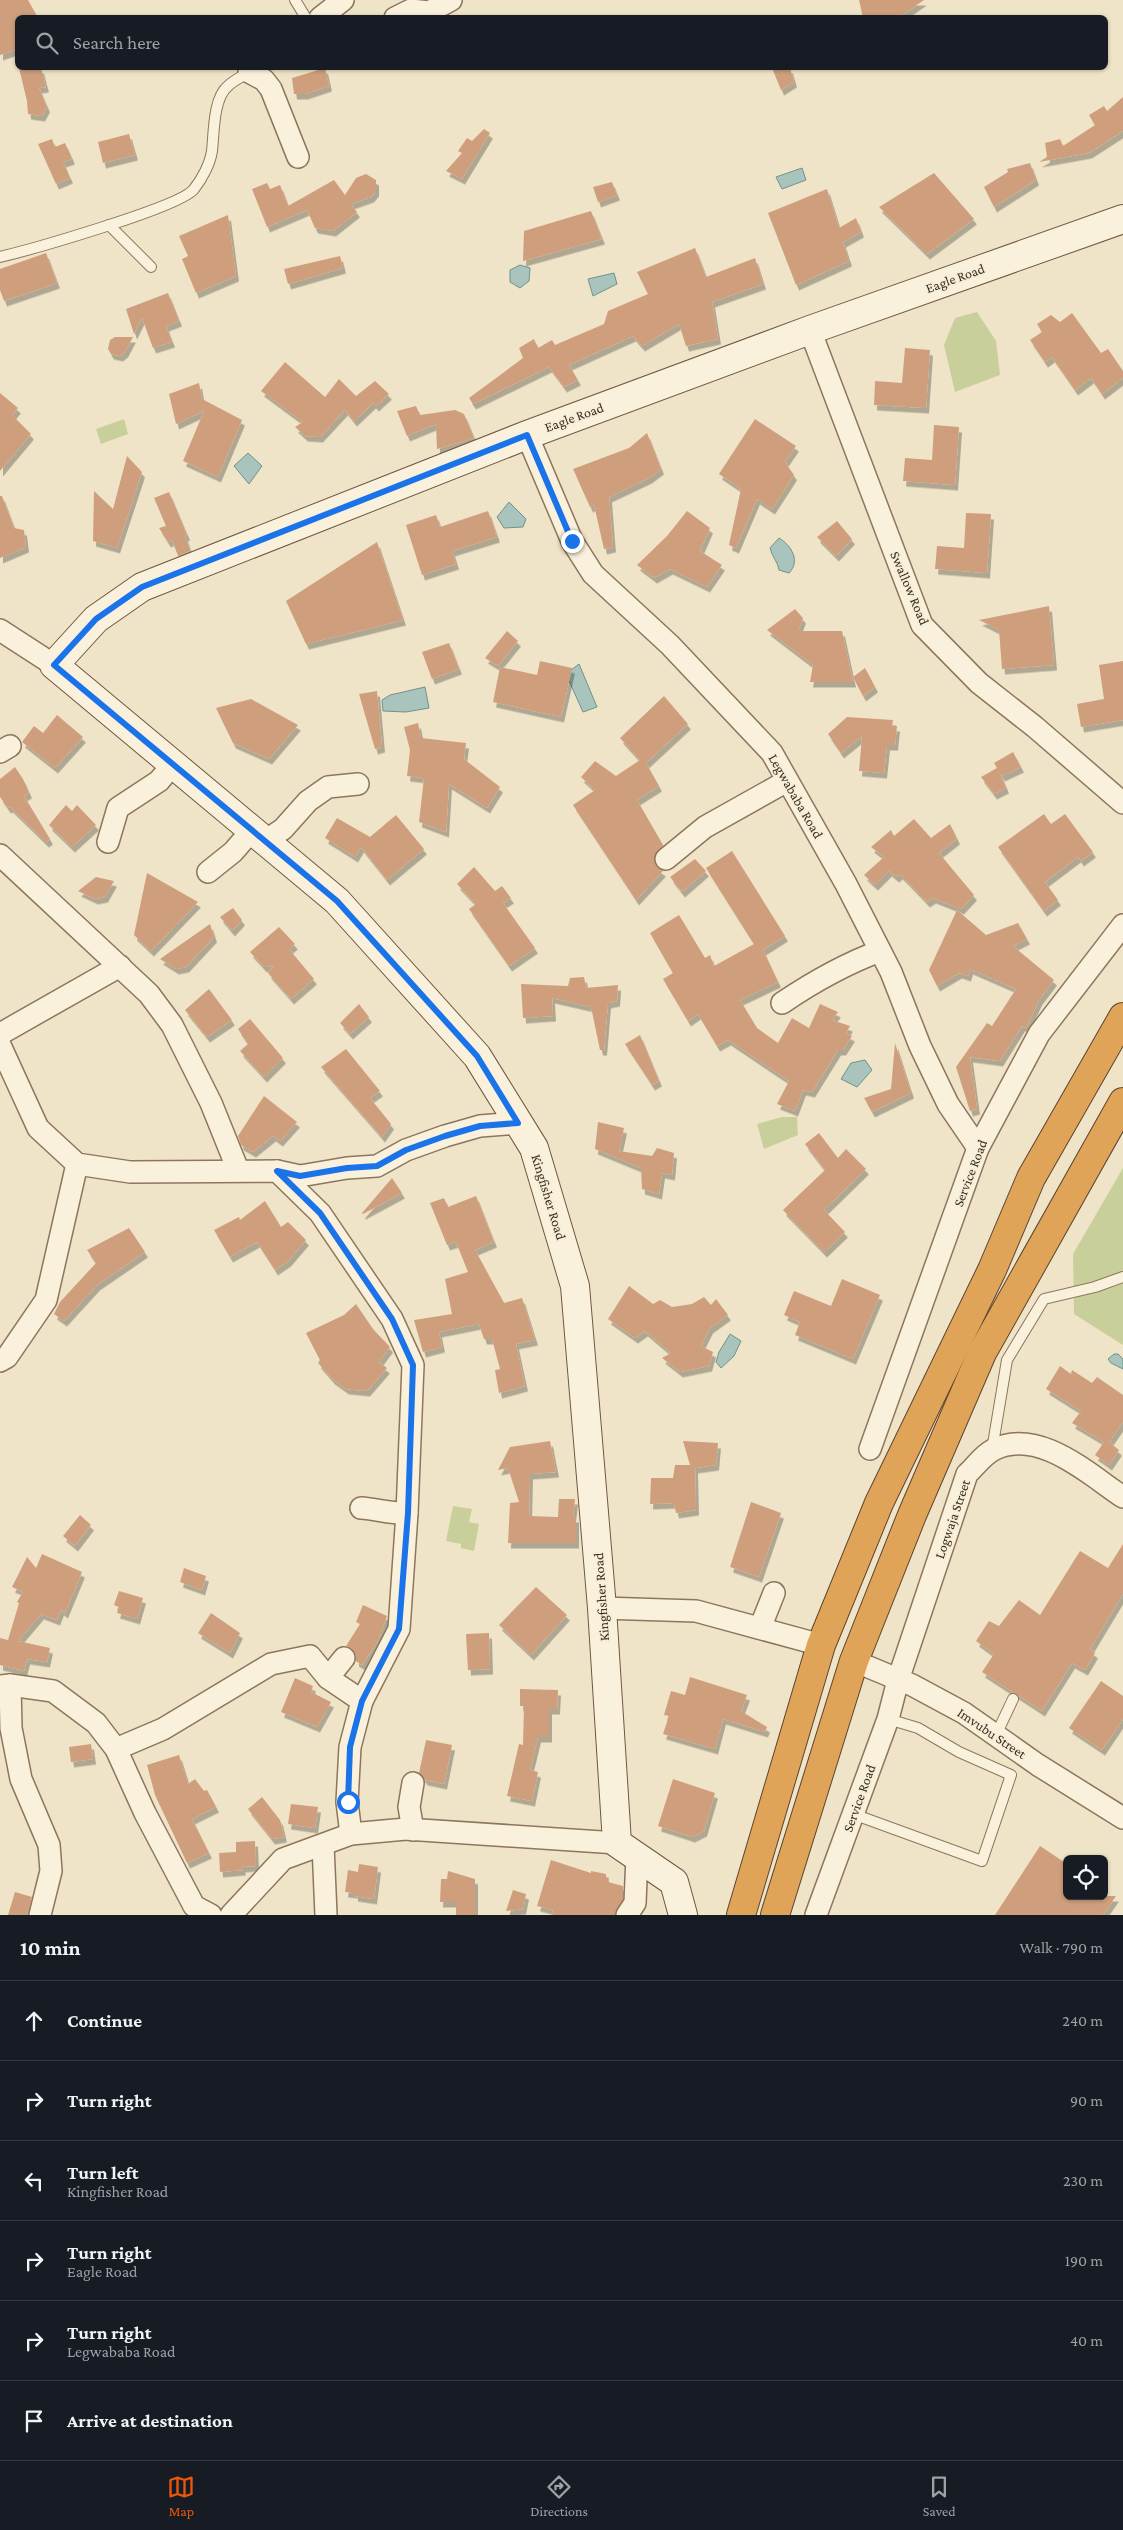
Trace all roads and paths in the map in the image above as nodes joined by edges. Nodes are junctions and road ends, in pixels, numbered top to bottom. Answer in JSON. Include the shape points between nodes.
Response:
{"nodes":[{"id":1,"x":296,"y":0,"type":"edge"},
{"id":2,"x":343,"y":0,"type":"edge"},
{"id":3,"x":451,"y":0,"type":"edge"},
{"id":4,"x":304,"y":15,"type":"edge"},
{"id":5,"x":324,"y":15,"type":"edge"},
{"id":6,"x":401,"y":15,"type":"edge"},
{"id":7,"x":253,"y":70,"type":"edge"},
{"id":8,"x":298,"y":157,"type":"dead end"},
{"id":9,"x":1123,"y":219,"type":"edge"},
{"id":10,"x":109,"y":225,"type":"junction"},
{"id":11,"x":0,"y":257,"type":"edge"},
{"id":12,"x":151,"y":267,"type":"dead end"},
{"id":13,"x":810,"y":330,"type":"junction"},
{"id":14,"x":527,"y":435,"type":"junction"},
{"id":15,"x":0,"y":630,"type":"edge"},
{"id":16,"x":54,"y":665,"type":"junction"},
{"id":17,"x":173,"y":764,"type":"junction"},
{"id":18,"x":788,"y":780,"type":"junction"},
{"id":19,"x":358,"y":784,"type":"dead end"},
{"id":20,"x":1123,"y":803,"type":"edge"},
{"id":21,"x":258,"y":835,"type":"junction"},
{"id":22,"x":108,"y":842,"type":"dead end"},
{"id":23,"x":0,"y":855,"type":"edge"},
{"id":24,"x":666,"y":859,"type":"dead end"},
{"id":25,"x":208,"y":872,"type":"dead end"},
{"id":26,"x":1123,"y":925,"type":"edge"},
{"id":27,"x":880,"y":951,"type":"junction"},
{"id":28,"x":120,"y":966,"type":"junction"},
{"id":29,"x":782,"y":1003,"type":"dead end"},
{"id":30,"x":1123,"y":1017,"type":"edge"},
{"id":31,"x":0,"y":1034,"type":"edge"},
{"id":32,"x":0,"y":1045,"type":"edge"},
{"id":33,"x":1123,"y":1102,"type":"edge"},
{"id":34,"x":518,"y":1123,"type":"junction"},
{"id":35,"x":978,"y":1148,"type":"junction"},
{"id":36,"x":77,"y":1164,"type":"junction"},
{"id":37,"x":238,"y":1170,"type":"junction"},
{"id":38,"x":277,"y":1171,"type":"junction"},
{"id":39,"x":1123,"y":1277,"type":"edge"},
{"id":40,"x":0,"y":1361,"type":"edge"},
{"id":41,"x":870,"y":1449,"type":"dead end"},
{"id":42,"x":992,"y":1450,"type":"junction"},
{"id":43,"x":1123,"y":1497,"type":"edge"},
{"id":44,"x":361,"y":1508,"type":"dead end"},
{"id":45,"x":408,"y":1513,"type":"junction"},
{"id":46,"x":774,"y":1594,"type":"dead end"},
{"id":47,"x":602,"y":1608,"type":"junction"},
{"id":48,"x":760,"y":1628,"type":"junction"},
{"id":49,"x":821,"y":1644,"type":"junction"},
{"id":50,"x":344,"y":1658,"type":"dead end"},
{"id":51,"x":854,"y":1661,"type":"junction"},
{"id":52,"x":328,"y":1678,"type":"junction"},
{"id":53,"x":898,"y":1680,"type":"junction"},
{"id":54,"x":5,"y":1686,"type":"edge"},
{"id":55,"x":1013,"y":1699,"type":"dead end"},
{"id":56,"x":362,"y":1701,"type":"junction"},
{"id":57,"x":888,"y":1719,"type":"junction"},
{"id":58,"x":996,"y":1735,"type":"junction"},
{"id":59,"x":116,"y":1749,"type":"junction"},
{"id":60,"x":413,"y":1783,"type":"dead end"},
{"id":61,"x":1120,"y":1811,"type":"edge"},
{"id":62,"x":853,"y":1814,"type":"junction"},
{"id":63,"x":412,"y":1830,"type":"junction"},
{"id":64,"x":351,"y":1834,"type":"junction"},
{"id":65,"x":323,"y":1845,"type":"junction"},
{"id":66,"x":627,"y":1850,"type":"junction"},
{"id":67,"x":40,"y":1915,"type":"edge"},
{"id":68,"x":211,"y":1915,"type":"edge"},
{"id":69,"x":231,"y":1915,"type":"edge"},
{"id":70,"x":326,"y":1915,"type":"edge"},
{"id":71,"x":626,"y":1915,"type":"edge"},
{"id":72,"x":683,"y":1915,"type":"edge"},
{"id":73,"x":741,"y":1915,"type":"edge"},
{"id":74,"x":775,"y":1915,"type":"edge"},
{"id":75,"x":816,"y":1915,"type":"edge"}],
"edges":[{"from":1,"to":4,"type":"lane"},
{"from":2,"to":5,"type":"street"},
{"from":3,"to":6,"type":"street","via":[[429,12],[411,10]]},
{"from":7,"to":8,"type":"street","via":[[271,89]]},
{"from":7,"to":10,"type":"lane","via":[[226,87],[213,119],[212,152],[193,191]]},
{"from":9,"to":13,"type":"street","name":"Eagle Road"},
{"from":10,"to":11,"type":"lane"},
{"from":10,"to":12,"type":"lane"},
{"from":13,"to":14,"type":"street","name":"Eagle Road"},
{"from":13,"to":20,"type":"street","name":"Swallow Road","via":[[922,625],[979,684],[1035,727]]},
{"from":14,"to":16,"type":"street","name":"Eagle Road","via":[[142,587],[96,619]]},
{"from":14,"to":18,"type":"street","name":"Legwababa Road","via":[[572,541],[593,574],[670,646],[772,753]]},
{"from":15,"to":16,"type":"street","name":"Kingfisher Road"},
{"from":16,"to":17,"type":"street","name":"Kingfisher Road"},
{"from":17,"to":21,"type":"street","name":"Kingfisher Road"},
{"from":17,"to":22,"type":"street","via":[[159,781],[118,808]]},
{"from":18,"to":24,"type":"street","via":[[705,828]]},
{"from":18,"to":27,"type":"street","name":"Legwababa Road"},
{"from":19,"to":21,"type":"street","via":[[328,787],[308,801],[283,829]]},
{"from":21,"to":25,"type":"street"},
{"from":21,"to":34,"type":"street","name":"Kingfisher Road","via":[[337,901],[398,966],[477,1056]]},
{"from":23,"to":28,"type":"street"},
{"from":26,"to":35,"type":"street","name":"Service Road","via":[[1039,1034]]},
{"from":27,"to":29,"type":"street","via":[[815,981]]},
{"from":27,"to":35,"type":"street","name":"Legwababa Road","via":[[920,1046],[944,1094]]},
{"from":28,"to":31,"type":"street"},
{"from":28,"to":37,"type":"street","via":[[149,994],[172,1025],[211,1103]]},
{"from":30,"to":49,"type":"highway","via":[[1031,1178],[992,1270],[879,1504]]},
{"from":32,"to":36,"type":"street","via":[[38,1128]]},
{"from":33,"to":51,"type":"highway","via":[[982,1353]]},
{"from":34,"to":38,"type":"street","via":[[480,1126],[445,1136],[406,1150],[377,1166],[300,1176]]},
{"from":34,"to":47,"type":"street","name":"Kingfisher Road","via":[[534,1148],[575,1286]]},
{"from":35,"to":41,"type":"street","name":"Service Road"},
{"from":36,"to":37,"type":"street","via":[[130,1172]]},
{"from":36,"to":40,"type":"street","via":[[46,1300],[7,1357]]},
{"from":37,"to":38,"type":"street"},
{"from":38,"to":45,"type":"street","via":[[320,1213],[392,1319],[413,1365]]},
{"from":39,"to":42,"type":"lane","via":[[1044,1299],[1007,1360]]},
{"from":42,"to":43,"type":"street","name":"Logwaja Street","via":[[1024,1442],[1065,1458]]},
{"from":42,"to":53,"type":"street","name":"Logwaja Street","via":[[967,1474]]},
{"from":44,"to":45,"type":"street"},
{"from":45,"to":56,"type":"street","via":[[399,1629]]},
{"from":46,"to":48,"type":"street"},
{"from":47,"to":48,"type":"street","via":[[696,1611]]},
{"from":47,"to":66,"type":"street","name":"Kingfisher Road"},
{"from":48,"to":49,"type":"street"},
{"from":49,"to":73,"type":"highway"},
{"from":50,"to":52,"type":"street"},
{"from":51,"to":53,"type":"street","name":"Imvubu Street"},
{"from":51,"to":74,"type":"highway"},
{"from":52,"to":56,"type":"street"},
{"from":52,"to":59,"type":"street","via":[[310,1656],[271,1664],[163,1729]]},
{"from":53,"to":57,"type":"street","name":"Service Road"},
{"from":53,"to":58,"type":"street","name":"Imvubu Street","via":[[964,1713]]},
{"from":54,"to":59,"type":"street","via":[[53,1691],[96,1723]]},
{"from":54,"to":67,"type":"street","via":[[21,1778],[49,1845],[51,1871]]},
{"from":55,"to":58,"type":"lane"},
{"from":56,"to":64,"type":"street","via":[[350,1747],[348,1802]]},
{"from":57,"to":62,"type":"street","name":"Service Road"},
{"from":57,"to":62,"type":"lane","via":[[918,1728],[959,1752],[1011,1775],[982,1861]]},
{"from":58,"to":61,"type":"street","name":"Imvubu Street","via":[[1038,1765]]},
{"from":59,"to":68,"type":"street","via":[[145,1813],[194,1906]]},
{"from":60,"to":63,"type":"street","via":[[409,1807]]},
{"from":62,"to":75,"type":"street","name":"Service Road"},
{"from":63,"to":64,"type":"street"},
{"from":63,"to":66,"type":"street"},
{"from":64,"to":65,"type":"street"},
{"from":65,"to":69,"type":"street","via":[[283,1860]]},
{"from":65,"to":70,"type":"street"},
{"from":66,"to":71,"type":"street","via":[[635,1903]]},
{"from":66,"to":72,"type":"street","via":[[674,1882]]}]}
